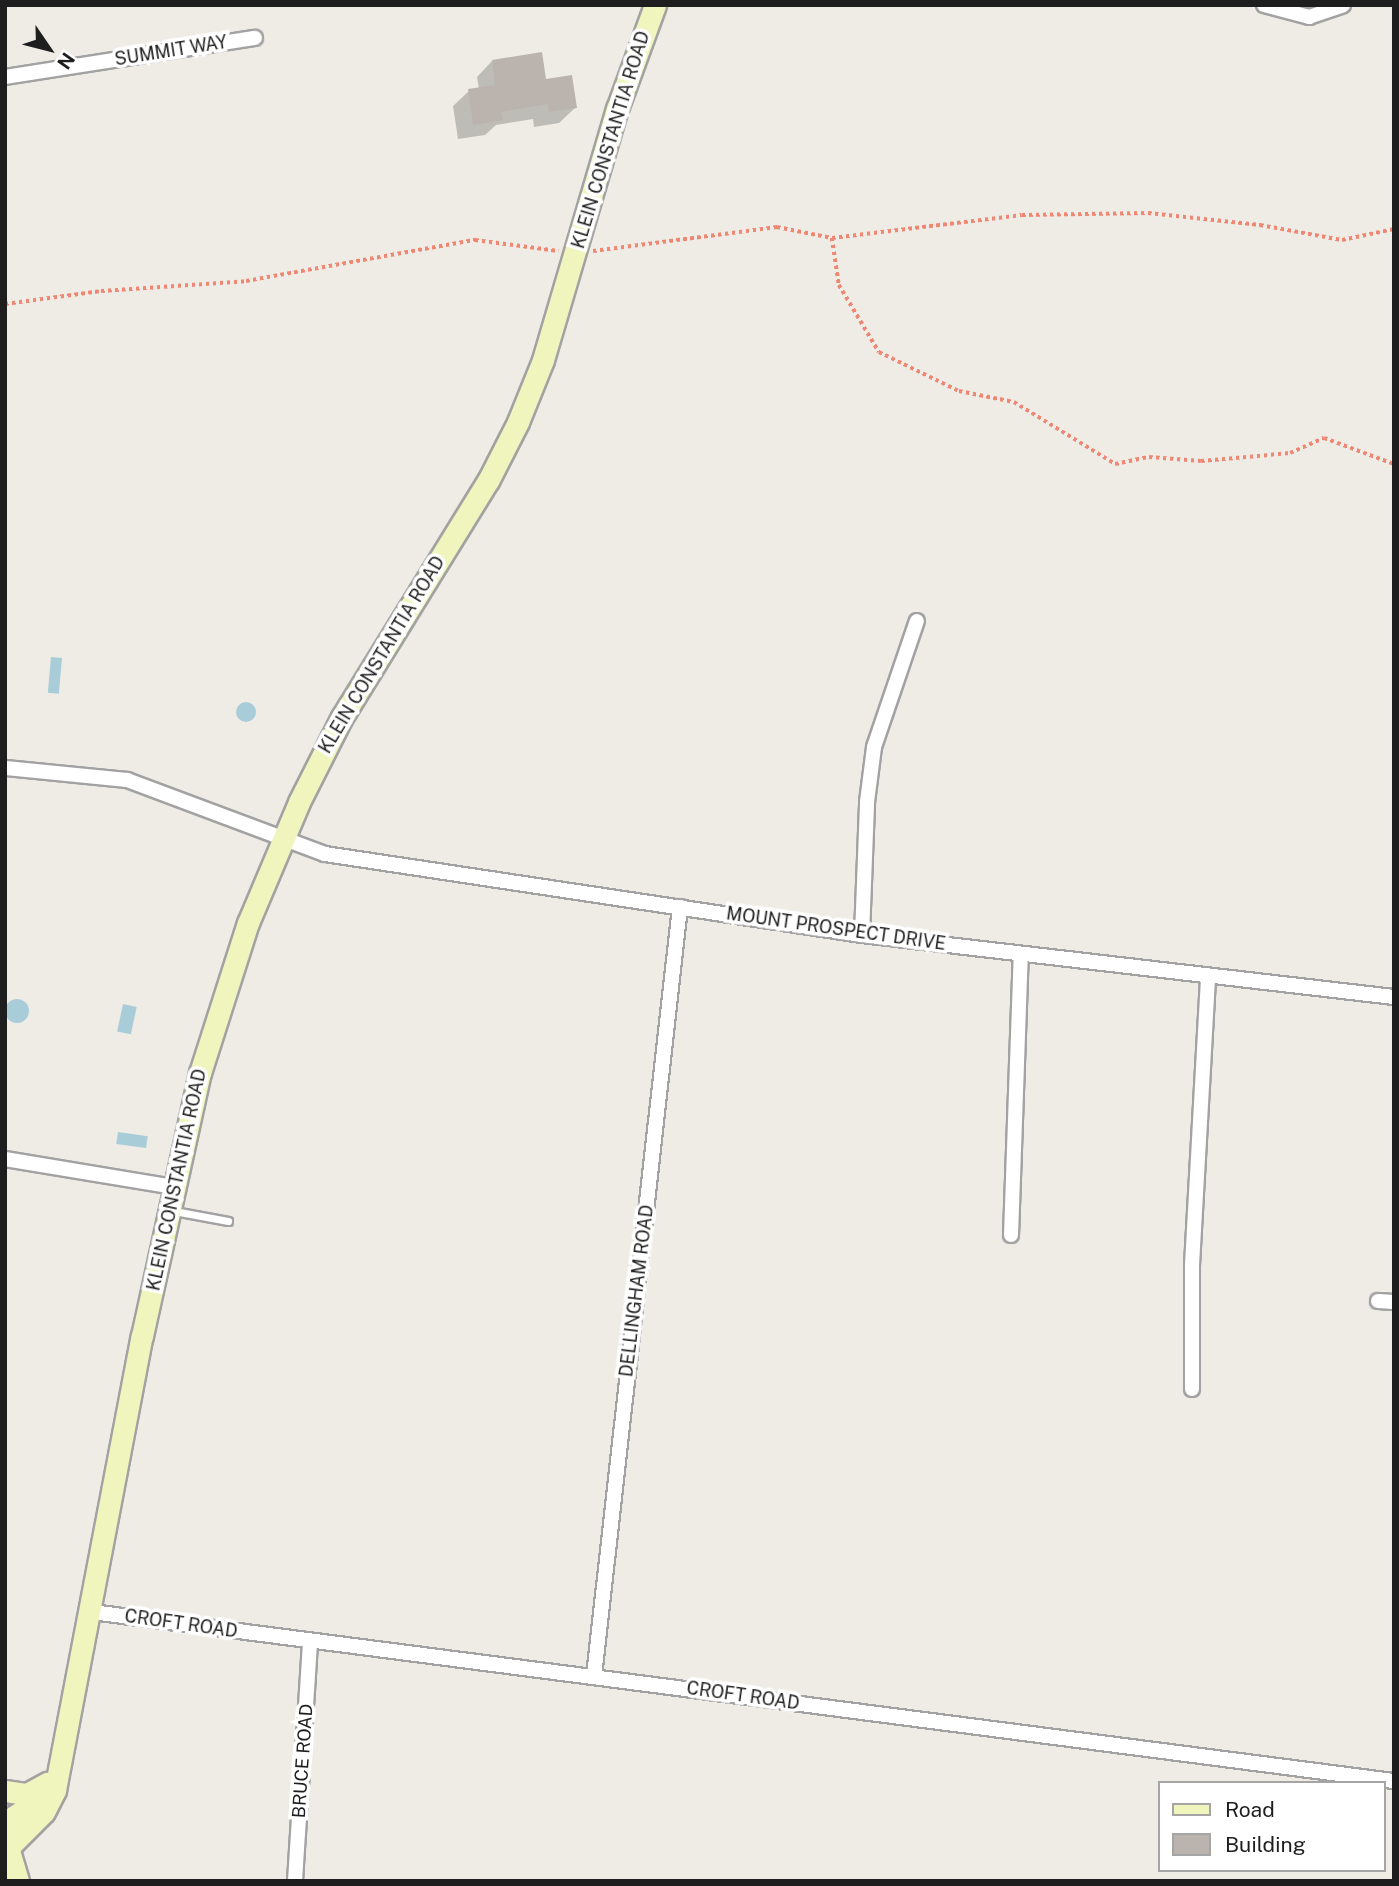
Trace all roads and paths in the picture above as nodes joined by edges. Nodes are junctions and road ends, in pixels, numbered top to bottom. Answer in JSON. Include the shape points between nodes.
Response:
{"nodes":[{"id":1,"x":655,"y":5,"type":"edge"},
{"id":2,"x":1264,"y":5,"type":"edge"},
{"id":3,"x":1343,"y":5,"type":"edge"},
{"id":4,"x":255,"y":38,"type":"dead end"},
{"id":5,"x":5,"y":77,"type":"edge"},
{"id":6,"x":1394,"y":229,"type":"edge"},
{"id":7,"x":832,"y":238,"type":"junction"},
{"id":8,"x":575,"y":253,"type":"junction"},
{"id":9,"x":5,"y":304,"type":"edge"},
{"id":10,"x":1394,"y":464,"type":"edge"},
{"id":11,"x":917,"y":621,"type":"dead end"},
{"id":12,"x":5,"y":768,"type":"edge"},
{"id":13,"x":281,"y":841,"type":"junction"},
{"id":14,"x":680,"y":907,"type":"junction"},
{"id":15,"x":862,"y":935,"type":"junction"},
{"id":16,"x":1021,"y":954,"type":"junction"},
{"id":17,"x":1208,"y":976,"type":"junction"},
{"id":18,"x":1394,"y":997,"type":"edge"},
{"id":19,"x":5,"y":1159,"type":"edge"},
{"id":20,"x":175,"y":1187,"type":"junction"},
{"id":21,"x":170,"y":1210,"type":"junction"},
{"id":22,"x":228,"y":1221,"type":"dead end"},
{"id":23,"x":1011,"y":1235,"type":"dead end"},
{"id":24,"x":1378,"y":1301,"type":"dead end"},
{"id":25,"x":1394,"y":1302,"type":"edge"},
{"id":26,"x":1192,"y":1389,"type":"dead end"},
{"id":27,"x":92,"y":1612,"type":"junction"},
{"id":28,"x":310,"y":1642,"type":"junction"},
{"id":29,"x":594,"y":1676,"type":"junction"},
{"id":30,"x":58,"y":1772,"type":"junction"},
{"id":31,"x":1394,"y":1781,"type":"edge"},
{"id":32,"x":5,"y":1791,"type":"edge"},
{"id":33,"x":5,"y":1822,"type":"edge"},
{"id":34,"x":7,"y":1842,"type":"edge"},
{"id":35,"x":18,"y":1881,"type":"edge"},
{"id":36,"x":295,"y":1881,"type":"edge"}],
"edges":[{"from":1,"to":8,"type":"street","name":"KLEIN CONSTANTIA ROAD","via":[[617,109]]},
{"from":2,"to":3,"type":"street","via":[[1309,17]]},
{"from":4,"to":5,"type":"street","name":"SUMMIT WAY"},
{"from":6,"to":7,"type":"path","via":[[1342,240],[1260,225],[1148,213],[1022,215]]},
{"from":7,"to":8,"type":"path","via":[[777,227]]},
{"from":7,"to":10,"type":"path","via":[[839,285],[878,352],[960,391],[1014,402],[1115,464],[1149,457],[1201,461],[1290,453],[1324,439]]},
{"from":8,"to":9,"type":"path","via":[[475,240],[246,281],[101,291]]},
{"from":8,"to":13,"type":"street","name":"KLEIN CONSTANTIA ROAD","via":[[543,360],[510,438],[342,717]]},
{"from":11,"to":15,"type":"street","via":[[874,747]]},
{"from":12,"to":13,"type":"street","name":"MOUNT PROSPECT DRIVE","via":[[127,780],[226,815]]},
{"from":13,"to":14,"type":"street","name":"MOUNT PROSPECT DRIVE","via":[[325,854]]},
{"from":13,"to":20,"type":"street","name":"KLEIN CONSTANTIA ROAD","via":[[212,1027]]},
{"from":14,"to":15,"type":"street","name":"MOUNT PROSPECT DRIVE"},
{"from":14,"to":29,"type":"street","name":"DELLINGHAM ROAD"},
{"from":15,"to":16,"type":"street","name":"MOUNT PROSPECT DRIVE"},
{"from":16,"to":17,"type":"street","name":"MOUNT PROSPECT DRIVE"},
{"from":16,"to":23,"type":"street"},
{"from":17,"to":18,"type":"street","name":"MOUNT PROSPECT DRIVE"},
{"from":17,"to":26,"type":"street","via":[[1192,1265]]},
{"from":19,"to":20,"type":"street"},
{"from":20,"to":21,"type":"street","name":"KLEIN CONSTANTIA ROAD"},
{"from":21,"to":22,"type":"lane"},
{"from":21,"to":27,"type":"street","name":"KLEIN CONSTANTIA ROAD"},
{"from":24,"to":25,"type":"street"},
{"from":27,"to":28,"type":"street","name":"CROFT ROAD"},
{"from":27,"to":30,"type":"street","name":"KLEIN CONSTANTIA ROAD"},
{"from":28,"to":29,"type":"street","name":"CROFT ROAD"},
{"from":28,"to":36,"type":"street","name":"BRUCE ROAD"},
{"from":29,"to":31,"type":"street","name":"CROFT ROAD"},
{"from":30,"to":32,"type":"street","via":[[27,1794]]},
{"from":30,"to":33,"type":"street","name":"KLEIN CONSTANTIA ROAD","via":[[28,1807]]},
{"from":30,"to":34,"type":"street","name":"KLEIN CONSTANTIA ROAD","via":[[44,1812]]},
{"from":34,"to":35,"type":"street"}]}
